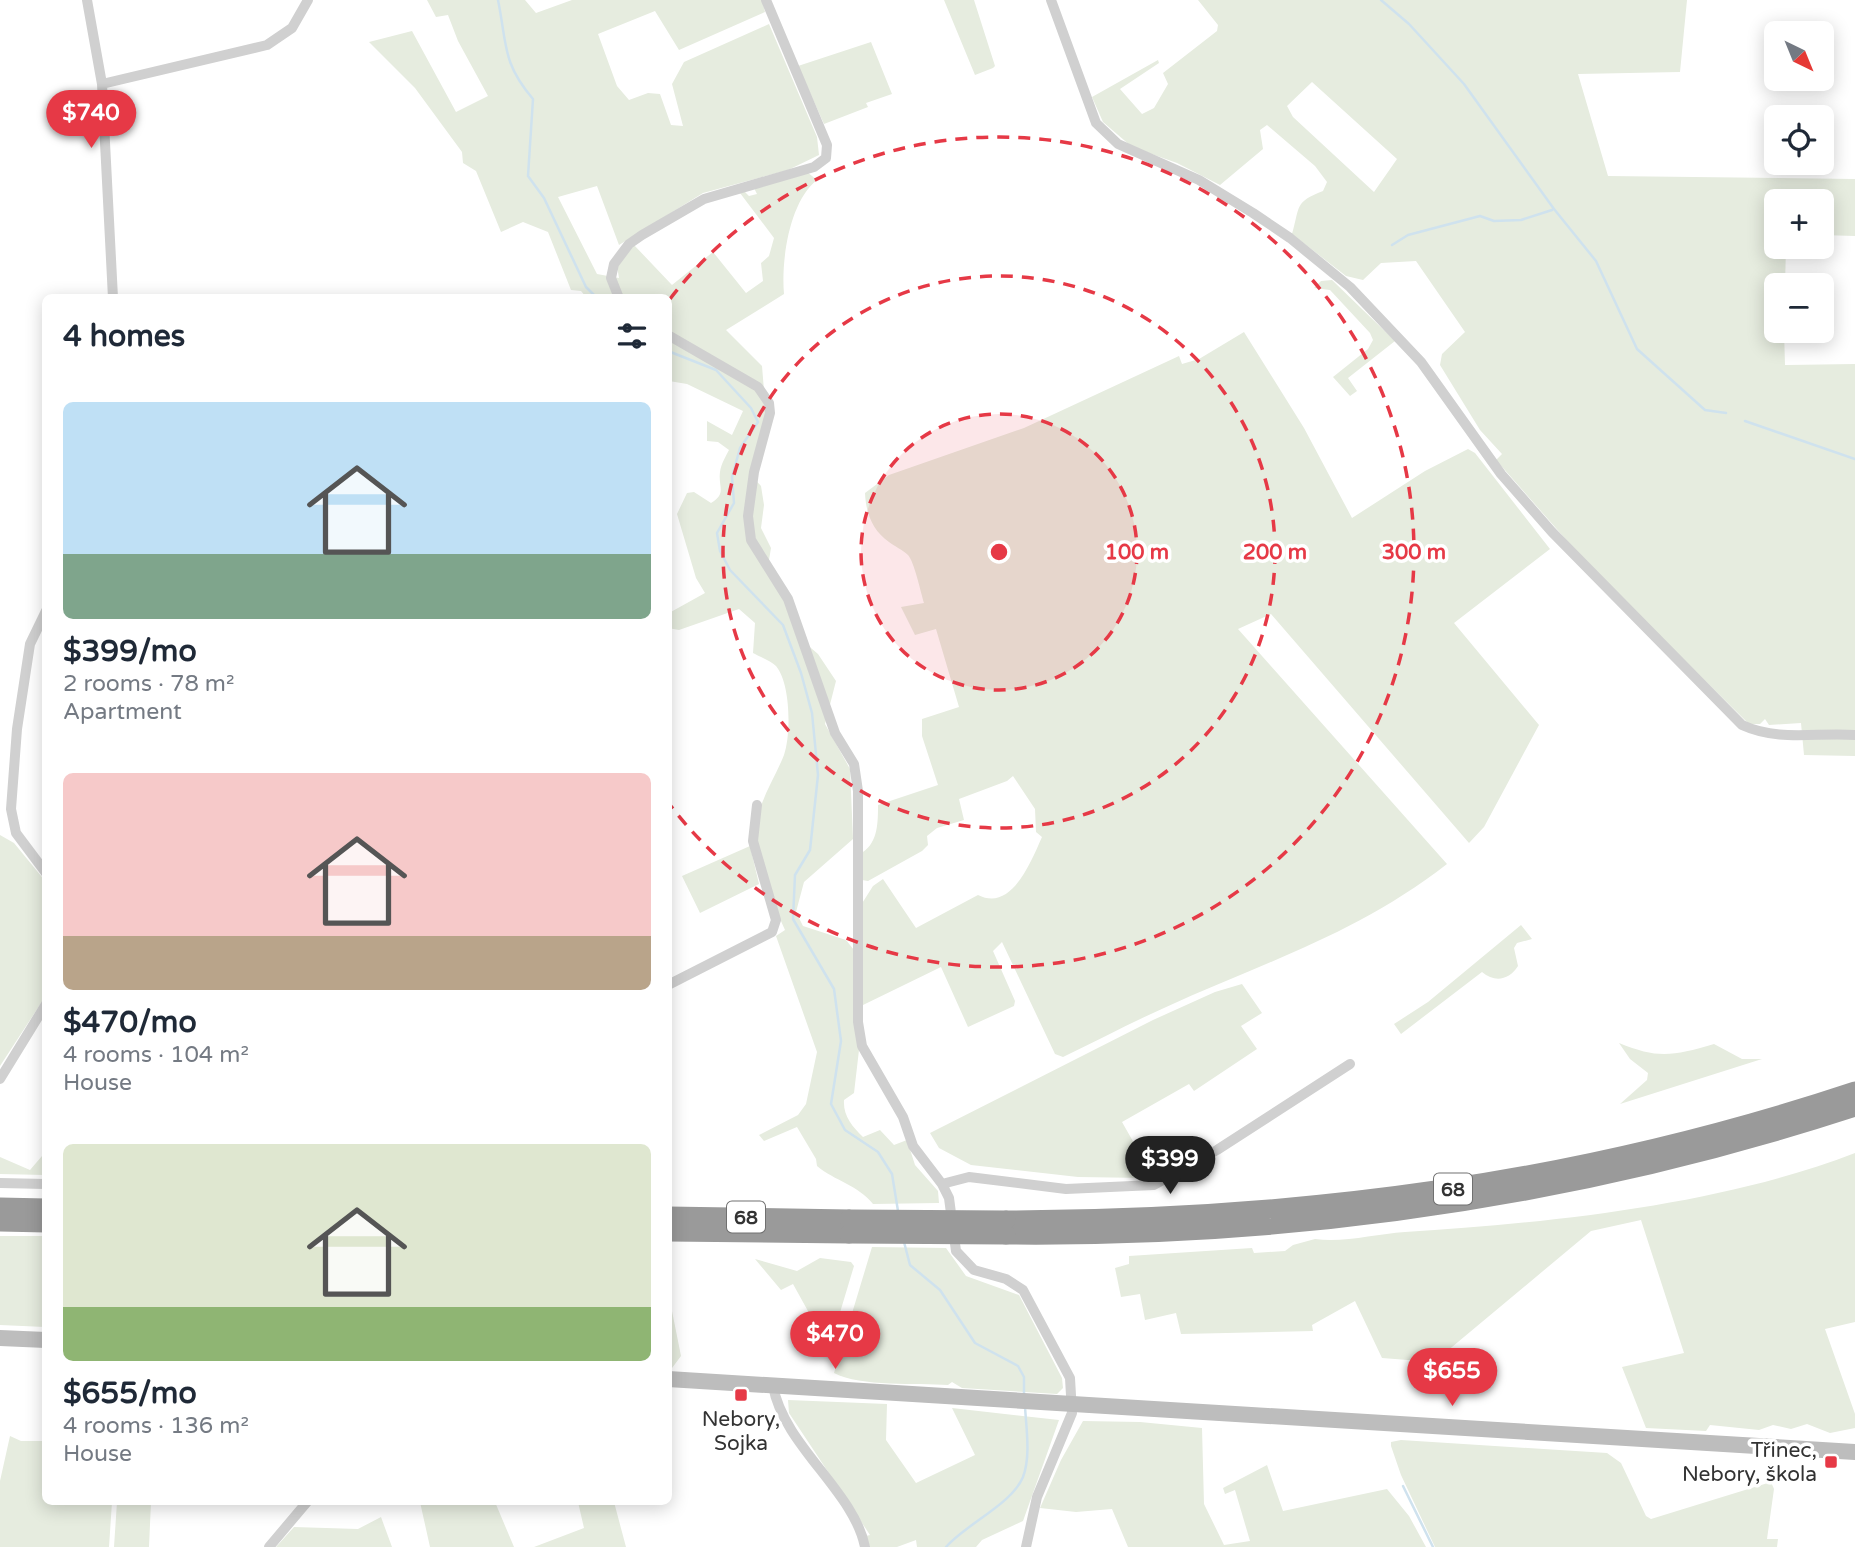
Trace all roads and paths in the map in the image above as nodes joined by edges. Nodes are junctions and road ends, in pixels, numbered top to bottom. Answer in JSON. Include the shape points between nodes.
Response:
{"nodes":[{"id":1,"x":87,"y":0,"type":"edge"},
{"id":2,"x":309,"y":0,"type":"edge"},
{"id":3,"x":766,"y":0,"type":"edge"},
{"id":4,"x":1051,"y":0,"type":"edge"},
{"id":5,"x":102,"y":84,"type":"junction"},
{"id":6,"x":113,"y":294,"type":"edge"},
{"id":7,"x":618,"y":294,"type":"edge"},
{"id":8,"x":672,"y":337,"type":"edge"},
{"id":9,"x":42,"y":619,"type":"edge"},
{"id":10,"x":1855,"y":736,"type":"edge"},
{"id":11,"x":757,"y":805,"type":"dead end"},
{"id":12,"x":42,"y":868,"type":"edge"},
{"id":13,"x":672,"y":983,"type":"edge"},
{"id":14,"x":42,"y":1011,"type":"edge"},
{"id":15,"x":1350,"y":1063,"type":"dead end"},
{"id":16,"x":0,"y":1079,"type":"edge"},
{"id":17,"x":1855,"y":1091,"type":"edge"},
{"id":18,"x":1855,"y":1107,"type":"edge"},
{"id":19,"x":0,"y":1183,"type":"edge"},
{"id":20,"x":42,"y":1184,"type":"edge"},
{"id":21,"x":943,"y":1184,"type":"junction"},
{"id":22,"x":0,"y":1207,"type":"edge"},
{"id":23,"x":42,"y":1208,"type":"edge"},
{"id":24,"x":672,"y":1216,"type":"edge"},
{"id":25,"x":0,"y":1222,"type":"edge"},
{"id":26,"x":42,"y":1223,"type":"edge"},
{"id":27,"x":849,"y":1226,"type":"junction"},
{"id":28,"x":1006,"y":1228,"type":"junction"},
{"id":29,"x":672,"y":1232,"type":"edge"},
{"id":30,"x":0,"y":1338,"type":"edge"},
{"id":31,"x":42,"y":1340,"type":"edge"},
{"id":32,"x":672,"y":1379,"type":"edge"},
{"id":33,"x":773,"y":1386,"type":"junction"},
{"id":34,"x":1073,"y":1405,"type":"junction"},
{"id":35,"x":1855,"y":1452,"type":"edge"},
{"id":36,"x":304,"y":1505,"type":"edge"},
{"id":37,"x":269,"y":1547,"type":"edge"},
{"id":38,"x":865,"y":1547,"type":"edge"},
{"id":39,"x":1026,"y":1547,"type":"edge"}],
"edges":[{"from":1,"to":5,"type":"street"},
{"from":2,"to":5,"type":"street","via":[[292,28],[267,45]]},
{"from":3,"to":7,"type":"street","via":[[827,145],[825,158],[814,167],[694,203],[629,244],[614,264],[611,278]]},
{"from":4,"to":10,"type":"street","via":[[1096,123],[1108,137],[1223,193],[1290,238],[1350,287],[1421,362],[1501,474],[1552,533],[1742,725],[1776,735]]},
{"from":5,"to":6,"type":"street"},
{"from":8,"to":21,"type":"street","via":[[758,387],[769,402],[754,472],[751,540],[788,599],[835,733],[854,764],[862,1046],[903,1117],[919,1157]]},
{"from":9,"to":12,"type":"street","via":[[30,643],[11,809],[16,833]]},
{"from":11,"to":13,"type":"street","via":[[753,841],[776,920],[772,932]]},
{"from":14,"to":16,"type":"street"},
{"from":15,"to":21,"type":"street","via":[[1217,1150],[1154,1185],[1066,1189],[969,1177]]},
{"from":17,"to":28,"type":"highway","number":"68","via":[[1677,1143],[1463,1188],[1294,1210]]},
{"from":18,"to":28,"type":"highway","number":"68","via":[[1668,1161],[1466,1203],[1231,1229]]},
{"from":19,"to":20,"type":"street"},
{"from":21,"to":34,"type":"street","via":[[953,1214],[956,1251],[974,1270],[1006,1279],[1023,1290],[1070,1378]]},
{"from":22,"to":23,"type":"highway"},
{"from":24,"to":27,"type":"highway","number":"68"},
{"from":25,"to":26,"type":"highway"},
{"from":27,"to":28,"type":"highway","number":"68","bridge":true},
{"from":27,"to":29,"type":"highway","number":"68"},
{"from":30,"to":31,"type":"main road"},
{"from":32,"to":33,"type":"main road"},
{"from":33,"to":34,"type":"main road"},
{"from":33,"to":38,"type":"street","via":[[780,1411],[856,1522]]},
{"from":34,"to":35,"type":"main road"},
{"from":34,"to":39,"type":"street","via":[[1037,1497]]},
{"from":36,"to":37,"type":"street"}]}
